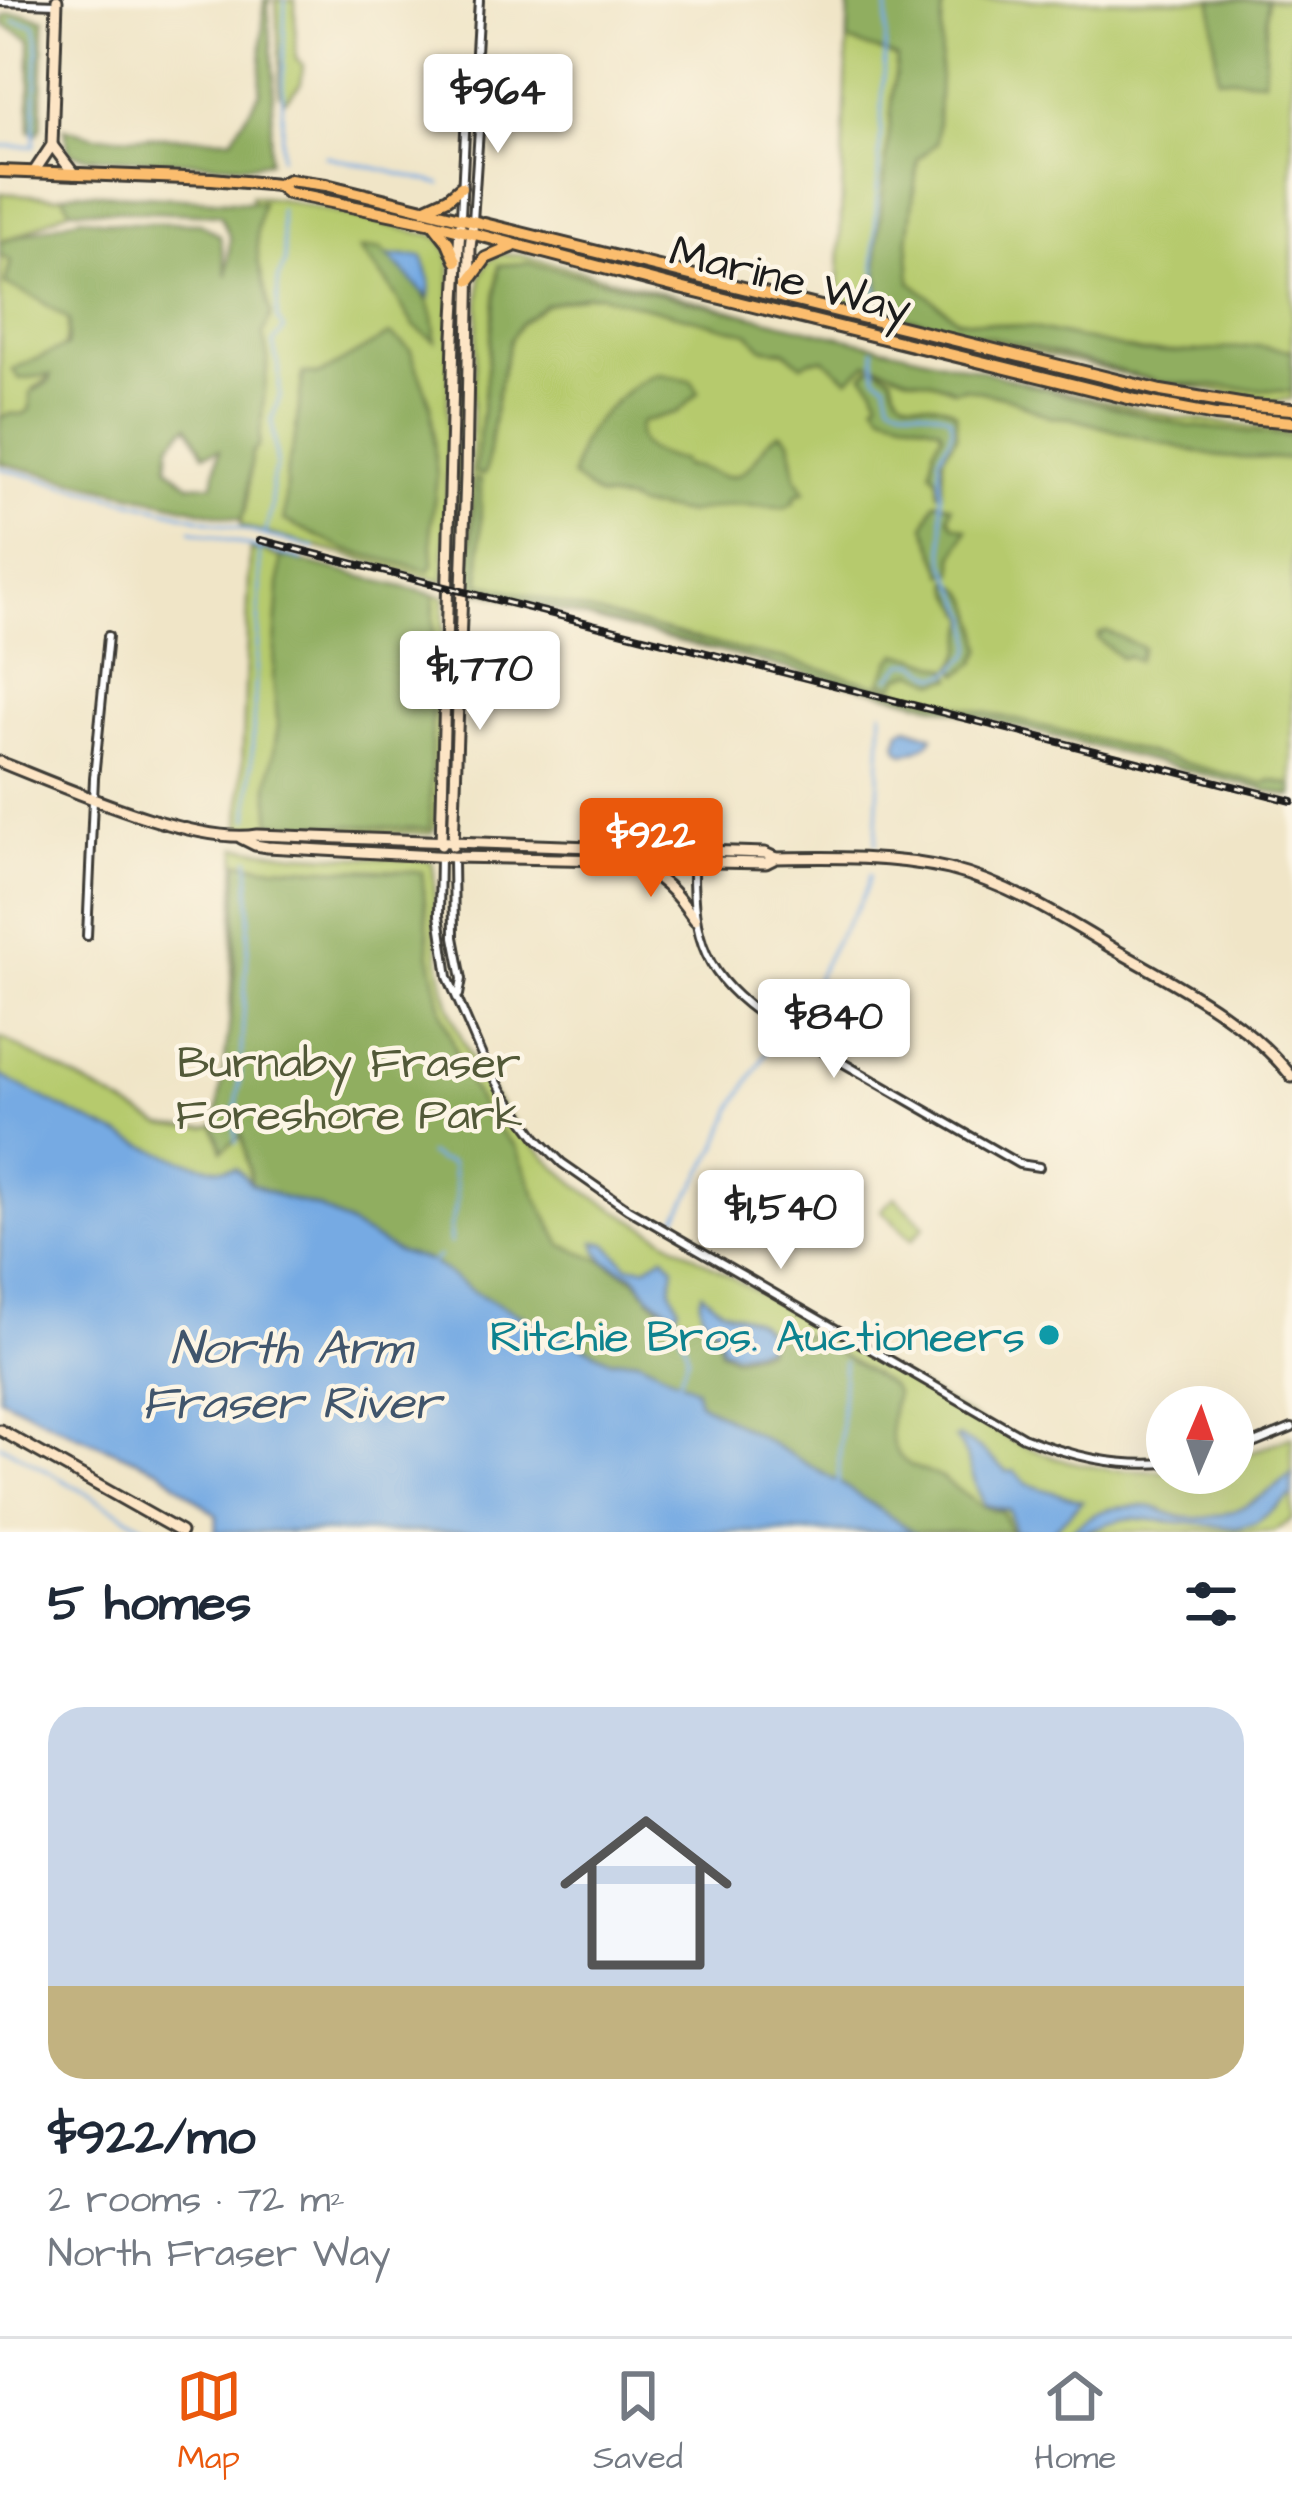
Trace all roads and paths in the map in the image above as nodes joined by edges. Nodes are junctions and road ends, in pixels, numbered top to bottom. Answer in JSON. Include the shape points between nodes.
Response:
{"nodes":[{"id":1,"x":479,"y":0,"type":"edge"},
{"id":2,"x":0,"y":2,"type":"edge"},
{"id":3,"x":57,"y":2,"type":"edge"},
{"id":4,"x":473,"y":104,"type":"junction"},
{"id":5,"x":52,"y":145,"type":"junction"},
{"id":6,"x":0,"y":171,"type":"edge"},
{"id":7,"x":34,"y":172,"type":"junction"},
{"id":8,"x":74,"y":174,"type":"junction"},
{"id":9,"x":278,"y":185,"type":"junction"},
{"id":10,"x":461,"y":187,"type":"junction"},
{"id":11,"x":426,"y":208,"type":"junction"},
{"id":12,"x":433,"y":224,"type":"junction"},
{"id":13,"x":466,"y":226,"type":"junction"},
{"id":14,"x":514,"y":245,"type":"junction"},
{"id":15,"x":456,"y":261,"type":"junction"},
{"id":16,"x":470,"y":280,"type":"junction"},
{"id":17,"x":1292,"y":409,"type":"edge"},
{"id":18,"x":1292,"y":422,"type":"edge"},
{"id":19,"x":108,"y":636,"type":"dead end"},
{"id":20,"x":0,"y":762,"type":"edge"},
{"id":21,"x":94,"y":797,"type":"junction"},
{"id":22,"x":241,"y":838,"type":"junction"},
{"id":23,"x":447,"y":842,"type":"junction"},
{"id":24,"x":440,"y":856,"type":"junction"},
{"id":25,"x":453,"y":857,"type":"junction"},
{"id":26,"x":693,"y":857,"type":"junction"},
{"id":27,"x":620,"y":861,"type":"junction"},
{"id":28,"x":694,"y":920,"type":"junction"},
{"id":29,"x":87,"y":936,"type":"dead end"},
{"id":30,"x":459,"y":998,"type":"junction"},
{"id":31,"x":1292,"y":1077,"type":"edge"},
{"id":32,"x":1039,"y":1167,"type":"dead end"},
{"id":33,"x":1292,"y":1428,"type":"edge"},
{"id":34,"x":0,"y":1430,"type":"edge"},
{"id":35,"x":1254,"y":1443,"type":"edge"},
{"id":36,"x":1146,"y":1464,"type":"edge"},
{"id":37,"x":181,"y":1532,"type":"edge"}],
"edges":[{"from":1,"to":4,"type":"street"},
{"from":2,"to":3,"type":"street"},
{"from":3,"to":5,"type":"street"},
{"from":4,"to":10,"type":"street"},
{"from":4,"to":13,"type":"street","via":[[480,114]]},
{"from":5,"to":7,"type":"street"},
{"from":5,"to":8,"type":"street"},
{"from":6,"to":7,"type":"main road","name":"Marine Way"},
{"from":7,"to":8,"type":"main road","name":"Marine Way"},
{"from":8,"to":9,"type":"main road","name":"Marine Way"},
{"from":9,"to":11,"type":"main road","name":"Marine Way","via":[[326,185]]},
{"from":9,"to":12,"type":"main road","name":"Marine Way"},
{"from":10,"to":11,"type":"main road"},
{"from":10,"to":13,"type":"street"},
{"from":11,"to":13,"type":"main road","name":"Marine Way"},
{"from":12,"to":13,"type":"main road","name":"Marine Way"},
{"from":12,"to":15,"type":"main road"},
{"from":13,"to":14,"type":"main road","name":"Marine Way"},
{"from":13,"to":15,"type":"street"},
{"from":13,"to":16,"type":"street"},
{"from":13,"to":17,"type":"main road","name":"Marine Way","via":[[1161,392]]},
{"from":14,"to":16,"type":"main road","via":[[486,258]]},
{"from":14,"to":18,"type":"main road","name":"Marine Way","via":[[1136,400]]},
{"from":15,"to":23,"type":"street"},
{"from":16,"to":23,"type":"street"},
{"from":19,"to":21,"type":"street"},
{"from":20,"to":21,"type":"street"},
{"from":21,"to":22,"type":"street"},
{"from":21,"to":29,"type":"street"},
{"from":22,"to":23,"type":"street"},
{"from":22,"to":24,"type":"street","via":[[267,847]]},
{"from":23,"to":24,"type":"street"},
{"from":23,"to":25,"type":"street"},
{"from":23,"to":26,"type":"street"},
{"from":24,"to":25,"type":"street"},
{"from":24,"to":30,"type":"street","via":[[441,945]]},
{"from":25,"to":27,"type":"street"},
{"from":25,"to":30,"type":"street"},
{"from":26,"to":27,"type":"street"},
{"from":26,"to":28,"type":"street"},
{"from":26,"to":31,"type":"street","via":[[905,861],[1000,886],[1219,1011]]},
{"from":27,"to":28,"type":"street","via":[[666,883]]},
{"from":28,"to":32,"type":"street","via":[[714,968],[756,1011],[1019,1164]]},
{"from":30,"to":36,"type":"street","via":[[503,1092],[537,1138],[586,1182],[1023,1437],[1090,1459]]},
{"from":33,"to":35,"type":"street"},
{"from":34,"to":37,"type":"street"}]}
